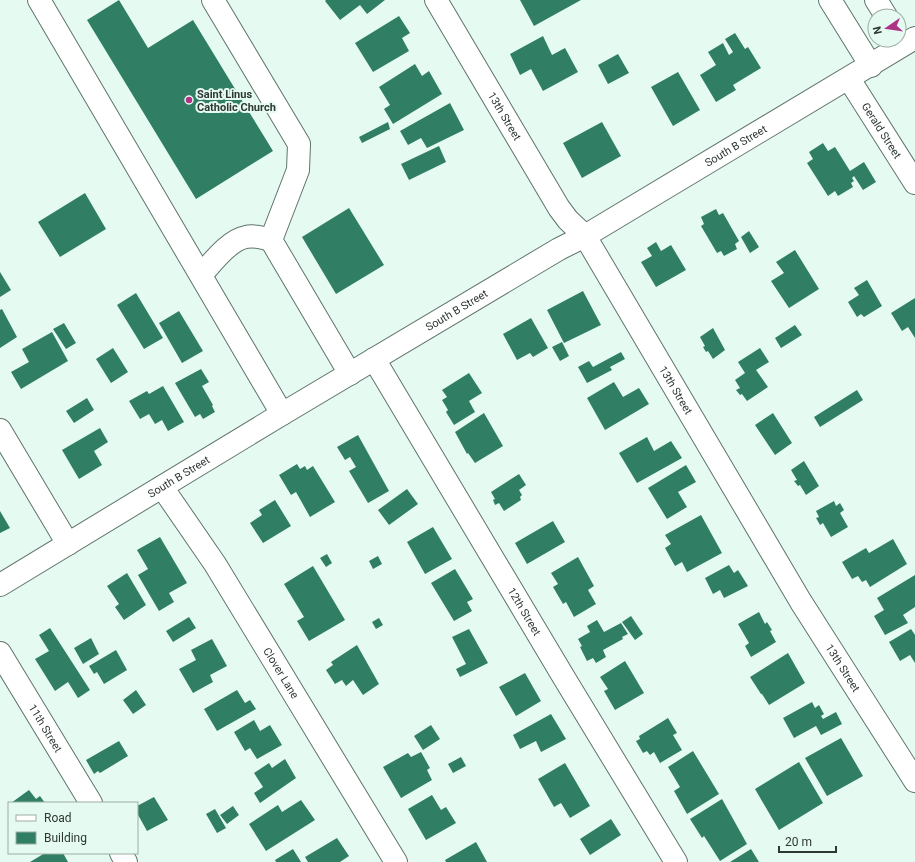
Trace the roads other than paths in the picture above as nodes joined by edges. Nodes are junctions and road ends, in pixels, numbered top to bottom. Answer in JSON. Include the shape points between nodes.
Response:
{"nodes":[{"id":1,"x":213,"y":0,"type":"edge"},
{"id":2,"x":436,"y":0,"type":"edge"},
{"id":3,"x":830,"y":0,"type":"edge"},
{"id":4,"x":846,"y":0,"type":"edge"},
{"id":5,"x":43,"y":1,"type":"edge"},
{"id":6,"x":895,"y":48,"type":"edge"},
{"id":7,"x":876,"y":62,"type":"junction"},
{"id":8,"x":849,"y":79,"type":"junction"},
{"id":9,"x":915,"y":183,"type":"edge"},
{"id":10,"x":585,"y":236,"type":"junction"},
{"id":11,"x":271,"y":240,"type":"junction"},
{"id":12,"x":200,"y":275,"type":"junction"},
{"id":13,"x":374,"y":359,"type":"junction"},
{"id":14,"x":350,"y":374,"type":"junction"},
{"id":15,"x":282,"y":414,"type":"junction"},
{"id":16,"x":0,"y":430,"type":"edge"},
{"id":17,"x":162,"y":487,"type":"junction"},
{"id":18,"x":68,"y":544,"type":"junction"},
{"id":19,"x":0,"y":585,"type":"edge"},
{"id":20,"x":0,"y":653,"type":"edge"},
{"id":21,"x":915,"y":781,"type":"edge"},
{"id":22,"x":90,"y":802,"type":"edge"},
{"id":23,"x":396,"y":862,"type":"edge"},
{"id":24,"x":676,"y":862,"type":"edge"}],
"edges":[{"from":1,"to":11,"type":"street","via":[[299,144],[298,170]]},
{"from":2,"to":10,"type":"street","name":"13th Street","via":[[559,208]]},
{"from":3,"to":7,"type":"street"},
{"from":4,"to":7,"type":"street"},
{"from":5,"to":12,"type":"street"},
{"from":6,"to":7,"type":"street","name":"South B Street"},
{"from":7,"to":8,"type":"street","name":"South B Street"},
{"from":8,"to":9,"type":"street","name":"Gerald Street"},
{"from":8,"to":10,"type":"street","name":"South B Street"},
{"from":10,"to":13,"type":"street","name":"South B Street"},
{"from":10,"to":21,"type":"street","name":"13th Street","via":[[801,602]]},
{"from":11,"to":12,"type":"street","via":[[256,237],[237,240]]},
{"from":11,"to":14,"type":"street"},
{"from":12,"to":15,"type":"street"},
{"from":13,"to":14,"type":"street","name":"South B Street"},
{"from":13,"to":24,"type":"street","name":"12th Street"},
{"from":14,"to":15,"type":"street","name":"South B Street"},
{"from":15,"to":17,"type":"street","name":"South B Street"},
{"from":16,"to":18,"type":"street"},
{"from":17,"to":18,"type":"street","name":"South B Street"},
{"from":17,"to":23,"type":"street","name":"Clover Lane","via":[[215,564]]},
{"from":18,"to":19,"type":"street","name":"South B Street"},
{"from":20,"to":22,"type":"street","name":"11th Street"}]}
